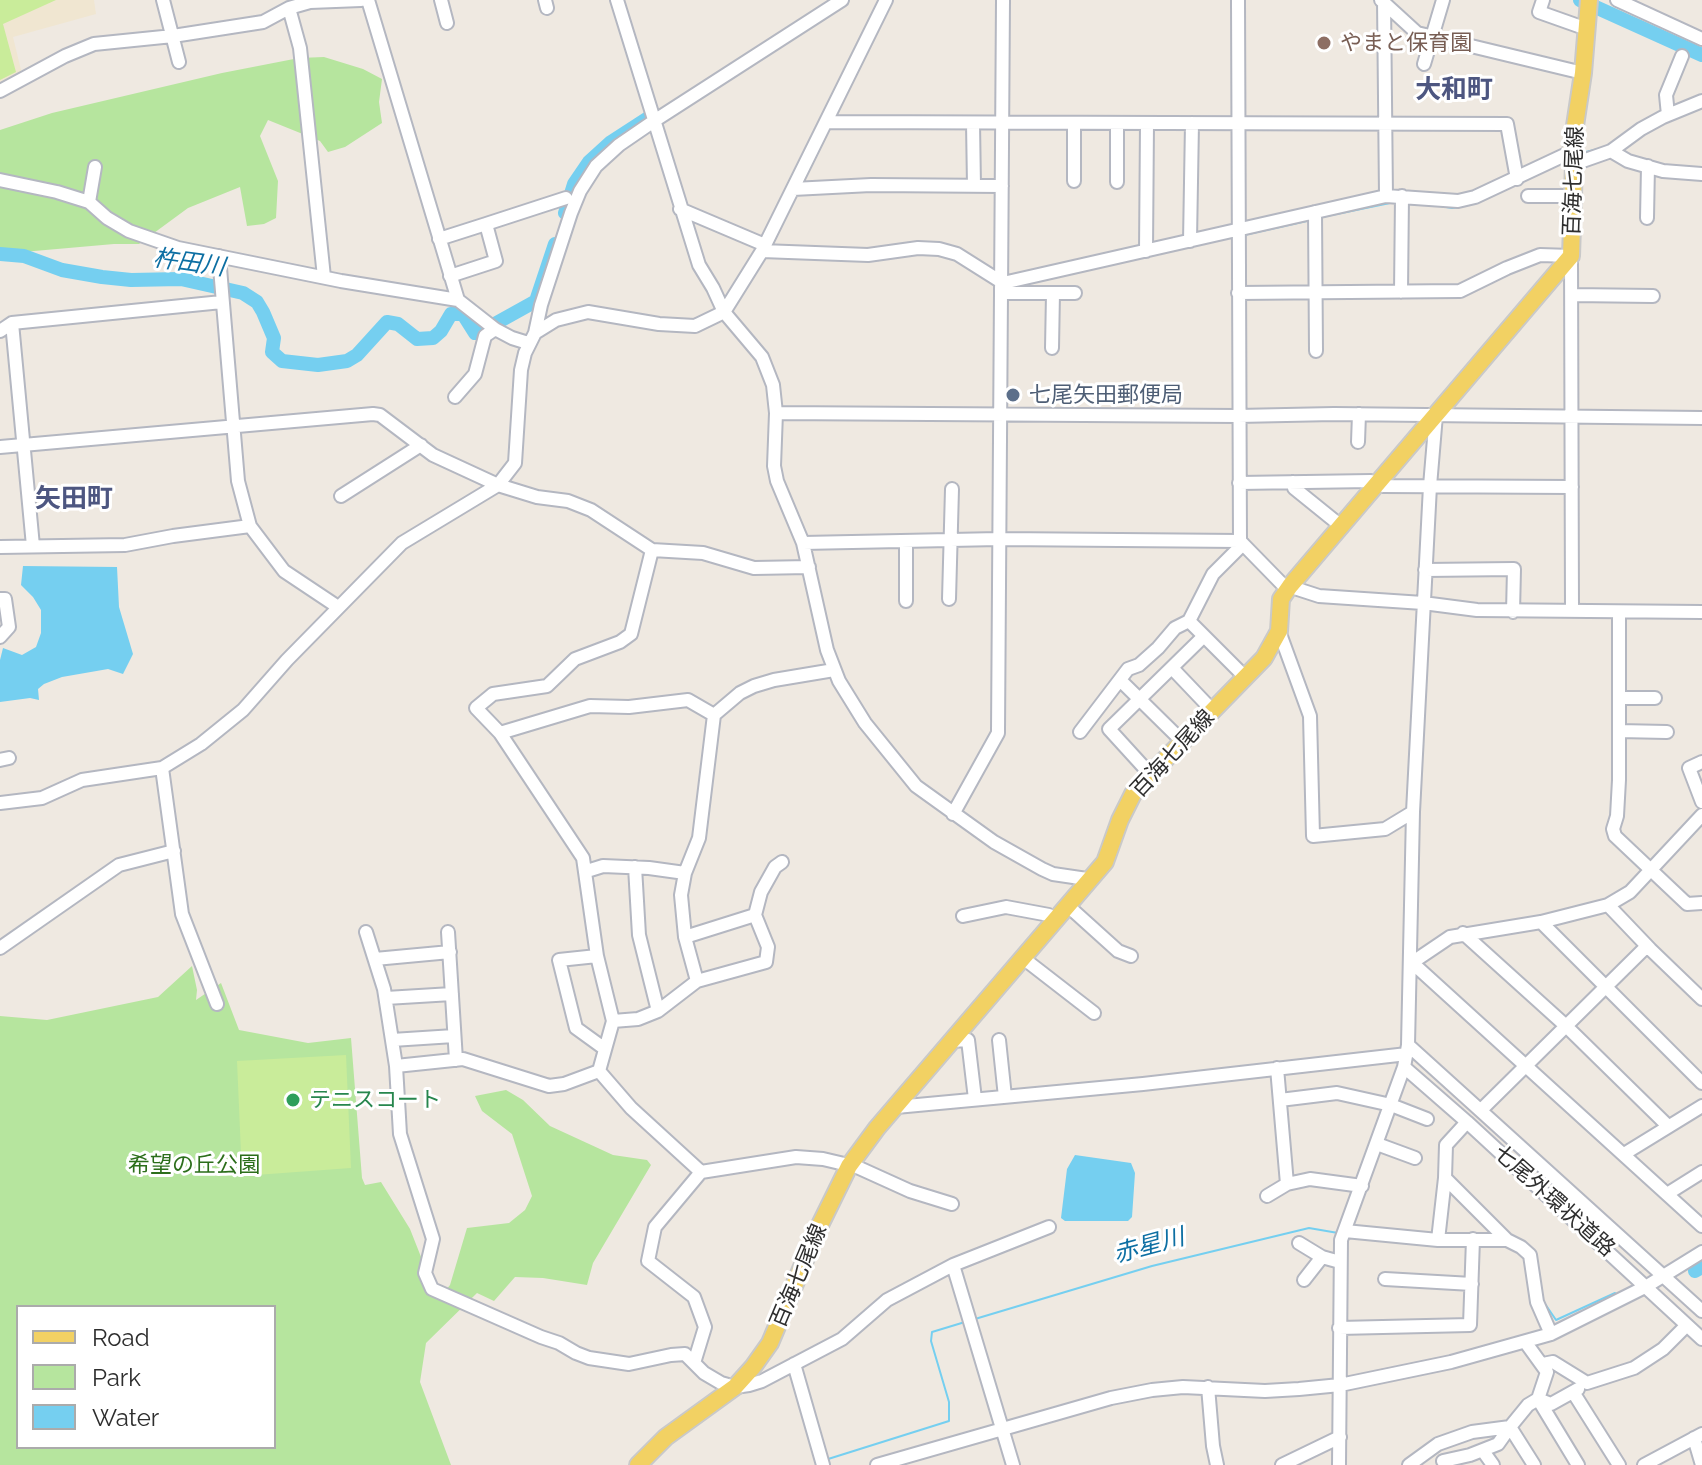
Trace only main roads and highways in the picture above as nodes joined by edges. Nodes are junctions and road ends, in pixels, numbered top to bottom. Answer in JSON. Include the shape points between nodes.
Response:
{"nodes":[{"id":1,"x":1588,"y":6,"type":"edge"},
{"id":2,"x":638,"y":1465,"type":"edge"}],
"edges":[{"from":1,"to":2,"type":"main road","name":"百海七尾線","via":[[1572,157],[1571,256],[1290,586],[1281,599],[1279,631],[1264,658],[1133,794],[1105,862],[849,1166],[770,1343],[753,1367]]}]}
